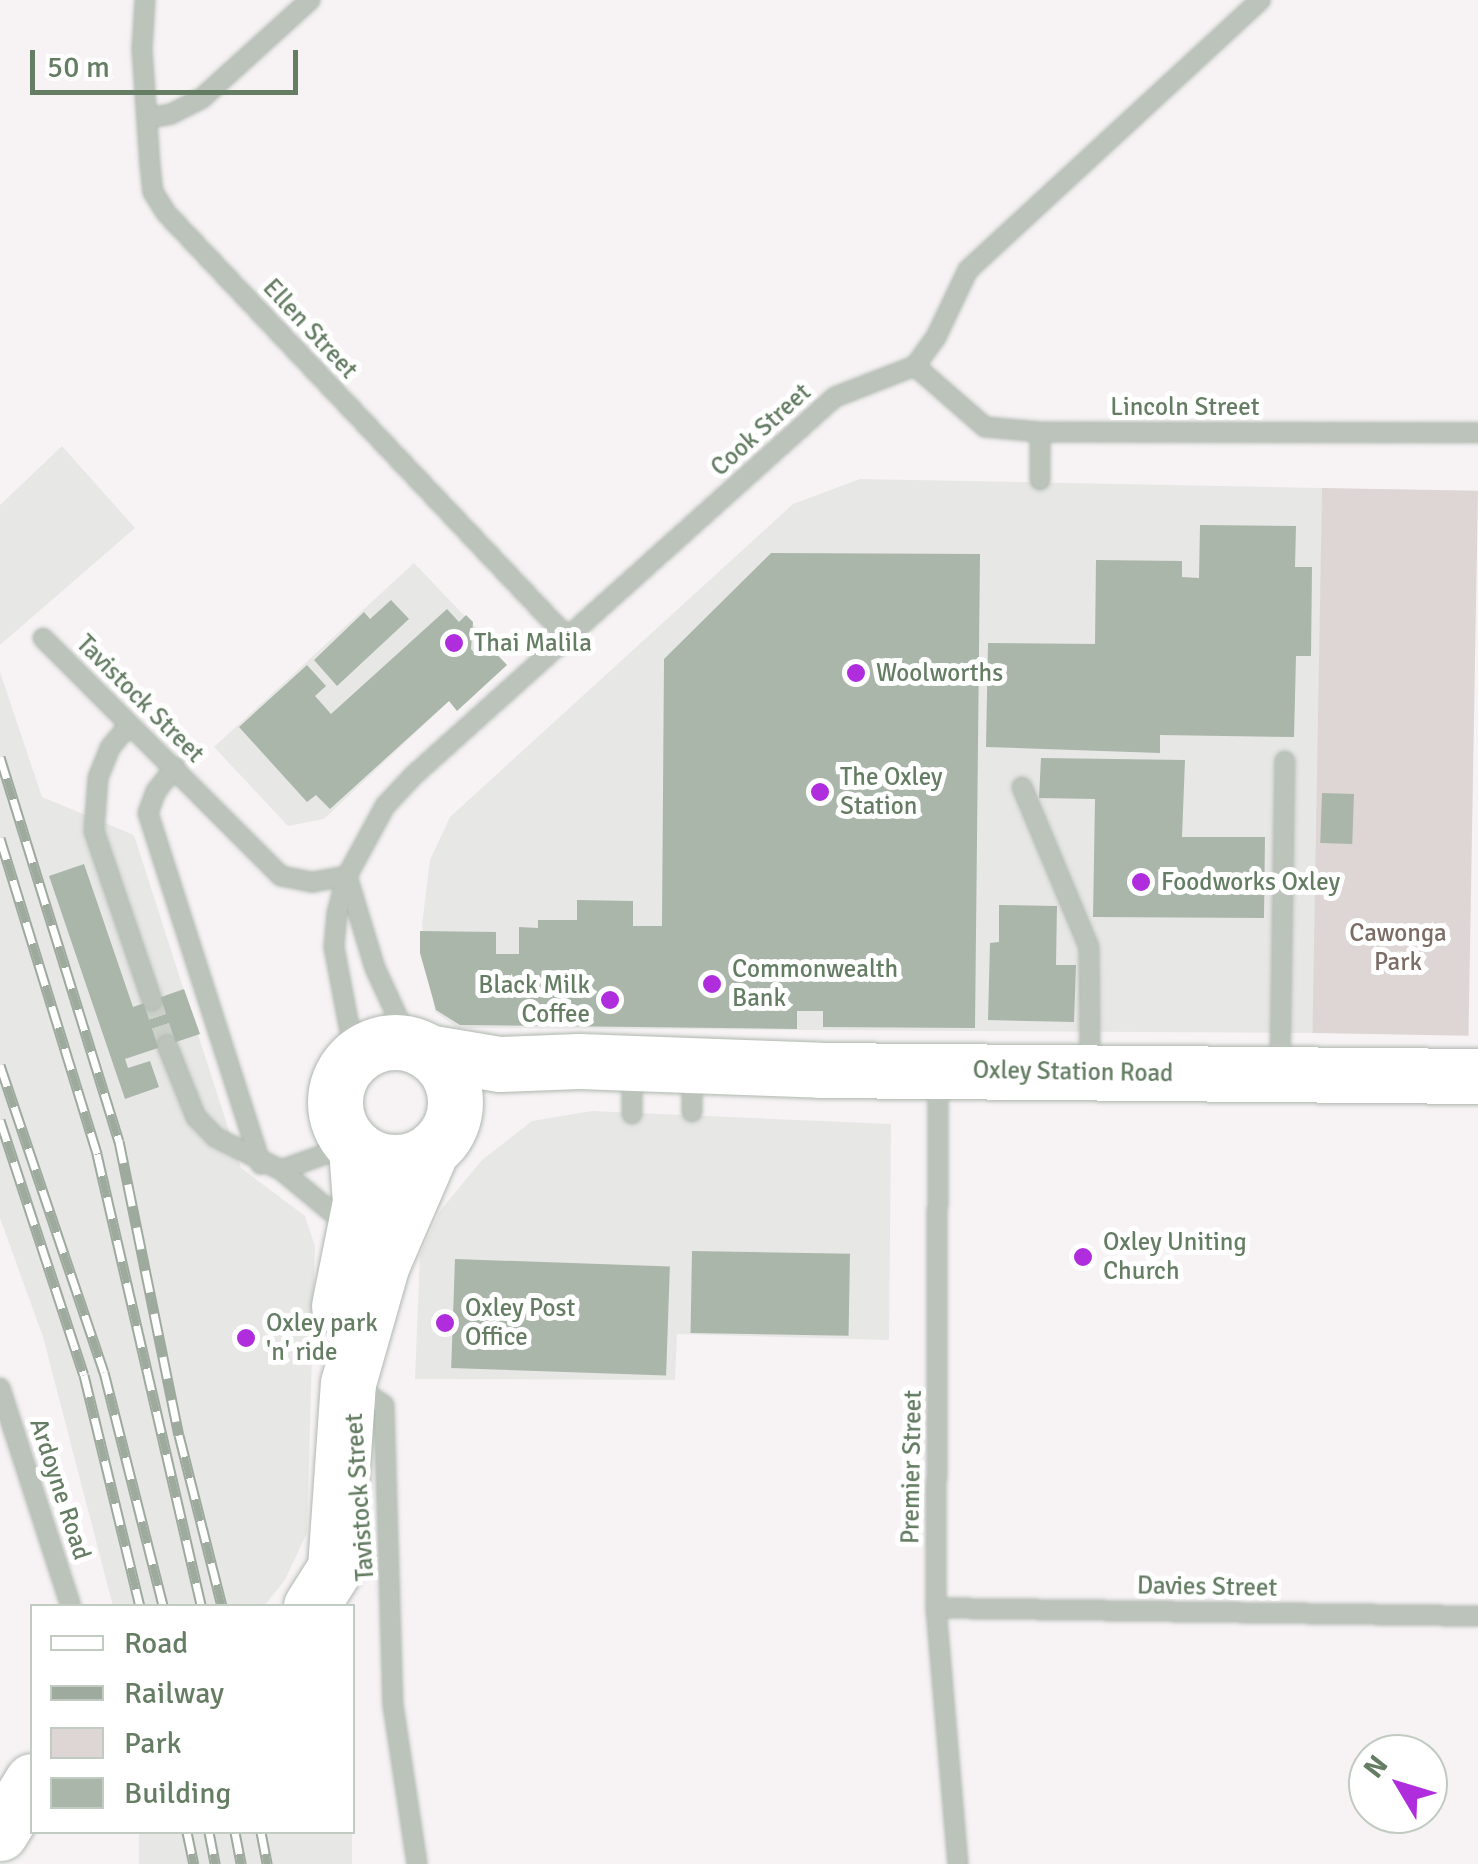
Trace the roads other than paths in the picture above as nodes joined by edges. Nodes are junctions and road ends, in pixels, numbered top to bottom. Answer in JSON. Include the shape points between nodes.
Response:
{"nodes":[{"id":1,"x":145,"y":0,"type":"edge"},
{"id":2,"x":310,"y":0,"type":"edge"},
{"id":3,"x":1261,"y":0,"type":"edge"},
{"id":4,"x":147,"y":118,"type":"junction"},
{"id":5,"x":915,"y":366,"type":"junction"},
{"id":6,"x":1040,"y":432,"type":"junction"},
{"id":7,"x":1478,"y":433,"type":"edge"},
{"id":8,"x":1040,"y":480,"type":"dead end"},
{"id":9,"x":567,"y":637,"type":"junction"},
{"id":10,"x":44,"y":638,"type":"dead end"},
{"id":11,"x":129,"y":725,"type":"junction"},
{"id":12,"x":1285,"y":761,"type":"dead end"},
{"id":13,"x":175,"y":767,"type":"junction"},
{"id":14,"x":1022,"y":787,"type":"dead end"},
{"id":15,"x":347,"y":876,"type":"junction"},
{"id":16,"x":152,"y":1000,"type":"tunnel mouth"},
{"id":17,"x":167,"y":1045,"type":"tunnel mouth"},
{"id":18,"x":419,"y":1048,"type":"junction"},
{"id":19,"x":356,"y":1058,"type":"junction"},
{"id":20,"x":938,"y":1070,"type":"junction"},
{"id":21,"x":1090,"y":1072,"type":"junction"},
{"id":22,"x":1280,"y":1074,"type":"junction"},
{"id":23,"x":1478,"y":1076,"type":"edge"},
{"id":24,"x":663,"y":1087,"type":"junction"},
{"id":25,"x":438,"y":1144,"type":"junction"},
{"id":26,"x":354,"y":1146,"type":"junction"},
{"id":27,"x":260,"y":1164,"type":"junction"},
{"id":28,"x":281,"y":1170,"type":"junction"},
{"id":29,"x":354,"y":1231,"type":"junction"},
{"id":30,"x":348,"y":1382,"type":"junction"},
{"id":31,"x":0,"y":1388,"type":"edge"},
{"id":32,"x":70,"y":1604,"type":"edge"},
{"id":33,"x":312,"y":1604,"type":"edge"},
{"id":34,"x":936,"y":1608,"type":"junction"},
{"id":35,"x":1478,"y":1616,"type":"edge"},
{"id":36,"x":30,"y":1784,"type":"edge"},
{"id":37,"x":0,"y":1833,"type":"edge"},
{"id":38,"x":417,"y":1864,"type":"edge"},
{"id":39,"x":958,"y":1864,"type":"edge"}],
"edges":[{"from":1,"to":4,"type":"street","name":"Ellen Street"},
{"from":2,"to":4,"type":"street","via":[[202,98]]},
{"from":3,"to":5,"type":"street","via":[[968,270]]},
{"from":4,"to":9,"type":"street","name":"Ellen Street","via":[[154,192],[167,214]]},
{"from":5,"to":6,"type":"street","name":"Lincoln Street","via":[[985,426]]},
{"from":5,"to":9,"type":"street","name":"Cook Street","via":[[835,397]]},
{"from":6,"to":7,"type":"street","name":"Lincoln Street"},
{"from":6,"to":8,"type":"street"},
{"from":9,"to":15,"type":"street","name":"Cook Street","via":[[385,806]]},
{"from":10,"to":11,"type":"street","name":"Tavistock Street"},
{"from":11,"to":13,"type":"street","name":"Tavistock Street"},
{"from":11,"to":16,"type":"street","via":[[98,778],[94,831]]},
{"from":12,"to":22,"type":"street"},
{"from":13,"to":15,"type":"street","name":"Tavistock Street","via":[[281,876],[313,882]]},
{"from":13,"to":27,"type":"street","via":[[148,814]]},
{"from":14,"to":21,"type":"street","via":[[1089,947]]},
{"from":15,"to":18,"type":"street","via":[[381,985]]},
{"from":15,"to":19,"type":"street","name":"Cook Street","via":[[334,947]]},
{"from":17,"to":27,"type":"street","via":[[196,1117]]},
{"from":18,"to":19,"type":"main road","via":[[372,1047]]},
{"from":18,"to":24,"type":"main road","name":"Oxley Station Road","via":[[500,1064],[579,1061]]},
{"from":18,"to":25,"type":"main road","via":[[442,1064],[456,1100]]},
{"from":19,"to":26,"type":"main road","via":[[336,1093],[336,1113]]},
{"from":20,"to":21,"type":"main road","name":"Oxley Station Road"},
{"from":20,"to":24,"type":"main road","name":"Oxley Station Road"},
{"from":20,"to":34,"type":"street","name":"Premier Street"},
{"from":21,"to":22,"type":"main road","name":"Oxley Station Road"},
{"from":22,"to":23,"type":"main road","name":"Oxley Station Road"},
{"from":24,"to":25,"type":"main road","name":"Oxley Station Road","via":[[529,1092],[485,1110]]},
{"from":25,"to":26,"type":"main road","via":[[412,1160],[392,1162]]},
{"from":25,"to":30,"type":"main road","via":[[382,1264]]},
{"from":26,"to":28,"type":"street"},
{"from":26,"to":29,"type":"main road","via":[[360,1202]]},
{"from":27,"to":28,"type":"street"},
{"from":28,"to":29,"type":"street"},
{"from":29,"to":30,"type":"main road","via":[[336,1340]]},
{"from":30,"to":33,"type":"main road","via":[[335,1568]]},
{"from":30,"to":38,"type":"street","name":"Tavistock Street","via":[[384,1405],[393,1705]]},
{"from":31,"to":32,"type":"street","name":"Ardoyne Road"},
{"from":34,"to":35,"type":"street","name":"Davies Street"},
{"from":34,"to":39,"type":"street","name":"Premier Street"},
{"from":36,"to":37,"type":"main road"}]}
